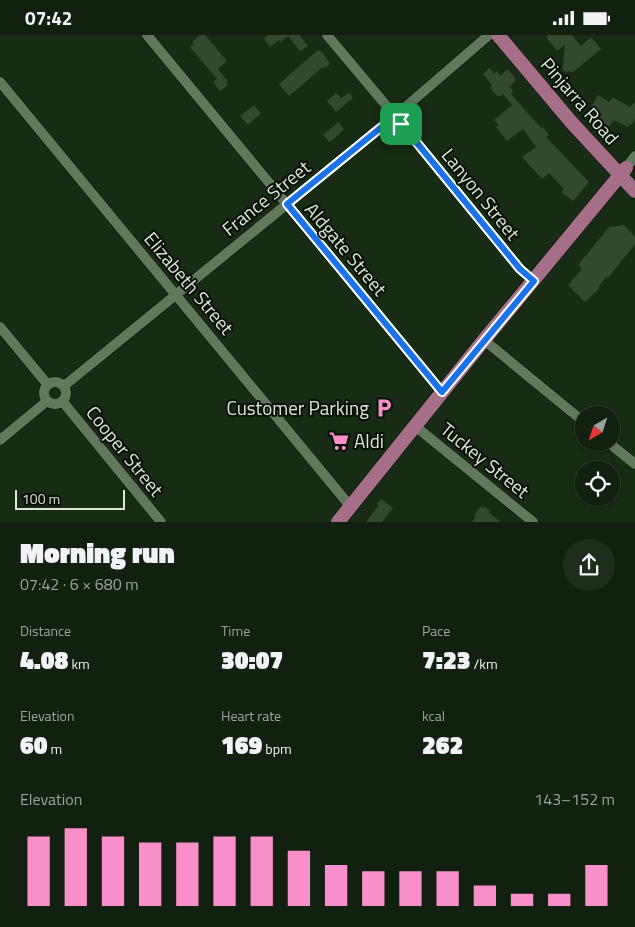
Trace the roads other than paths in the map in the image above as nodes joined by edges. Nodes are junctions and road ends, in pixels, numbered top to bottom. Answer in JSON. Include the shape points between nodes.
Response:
{"nodes":[{"id":1,"x":147,"y":35,"type":"edge"},
{"id":2,"x":327,"y":35,"type":"edge"},
{"id":3,"x":489,"y":35,"type":"edge"},
{"id":4,"x":498,"y":35,"type":"edge"},
{"id":5,"x":509,"y":35,"type":"edge"},
{"id":6,"x":0,"y":82,"type":"edge"},
{"id":7,"x":395,"y":116,"type":"junction"},
{"id":8,"x":635,"y":156,"type":"edge"},
{"id":9,"x":627,"y":173,"type":"edge"},
{"id":10,"x":635,"y":191,"type":"edge"},
{"id":11,"x":287,"y":204,"type":"junction"},
{"id":12,"x":534,"y":281,"type":"junction"},
{"id":13,"x":176,"y":295,"type":"junction"},
{"id":14,"x":0,"y":327,"type":"edge"},
{"id":15,"x":484,"y":341,"type":"junction"},
{"id":16,"x":48,"y":385,"type":"junction"},
{"id":17,"x":64,"y":386,"type":"junction"},
{"id":18,"x":442,"y":392,"type":"junction"},
{"id":19,"x":47,"y":401,"type":"junction"},
{"id":20,"x":63,"y":401,"type":"junction"},
{"id":21,"x":575,"y":415,"type":"edge"},
{"id":22,"x":415,"y":426,"type":"junction"},
{"id":23,"x":0,"y":440,"type":"edge"},
{"id":24,"x":619,"y":451,"type":"edge"},
{"id":25,"x":635,"y":464,"type":"edge"},
{"id":26,"x":350,"y":506,"type":"junction"},
{"id":27,"x":161,"y":522,"type":"edge"},
{"id":28,"x":338,"y":522,"type":"edge"},
{"id":29,"x":533,"y":522,"type":"edge"}],
"edges":[{"from":1,"to":11,"type":"street","name":"Aldgate Street"},
{"from":2,"to":7,"type":"street","name":"Lanyon Street"},
{"from":3,"to":7,"type":"street","name":"France Street"},
{"from":4,"to":9,"type":"main road","name":"Pinjarra Road","via":[[572,123]]},
{"from":5,"to":9,"type":"main road","name":"Pinjarra Road"},
{"from":6,"to":13,"type":"street","name":"Elizabeth Street"},
{"from":7,"to":11,"type":"street","name":"France Street"},
{"from":7,"to":12,"type":"street","name":"Lanyon Street","via":[[520,269]]},
{"from":8,"to":9,"type":"street"},
{"from":9,"to":10,"type":"main road","name":"Pinjarra Road"},
{"from":9,"to":12,"type":"main road"},
{"from":11,"to":13,"type":"street","name":"France Street"},
{"from":11,"to":18,"type":"street","name":"Aldgate Street"},
{"from":12,"to":15,"type":"main road"},
{"from":13,"to":17,"type":"street","name":"France Street"},
{"from":13,"to":26,"type":"street","name":"Elizabeth Street"},
{"from":14,"to":16,"type":"street"},
{"from":15,"to":18,"type":"main road"},
{"from":15,"to":21,"type":"street"},
{"from":16,"to":17,"type":"street","via":[[55,382]]},
{"from":16,"to":19,"type":"street","via":[[44,391]]},
{"from":17,"to":20,"type":"street","via":[[66,396]]},
{"from":18,"to":22,"type":"main road"},
{"from":19,"to":20,"type":"street","via":[[56,405]]},
{"from":19,"to":23,"type":"street"},
{"from":20,"to":27,"type":"street","name":"Cooper Street"},
{"from":22,"to":26,"type":"main road"},
{"from":22,"to":29,"type":"street","name":"Tuckey Street"},
{"from":24,"to":25,"type":"street"},
{"from":26,"to":28,"type":"main road"}]}
